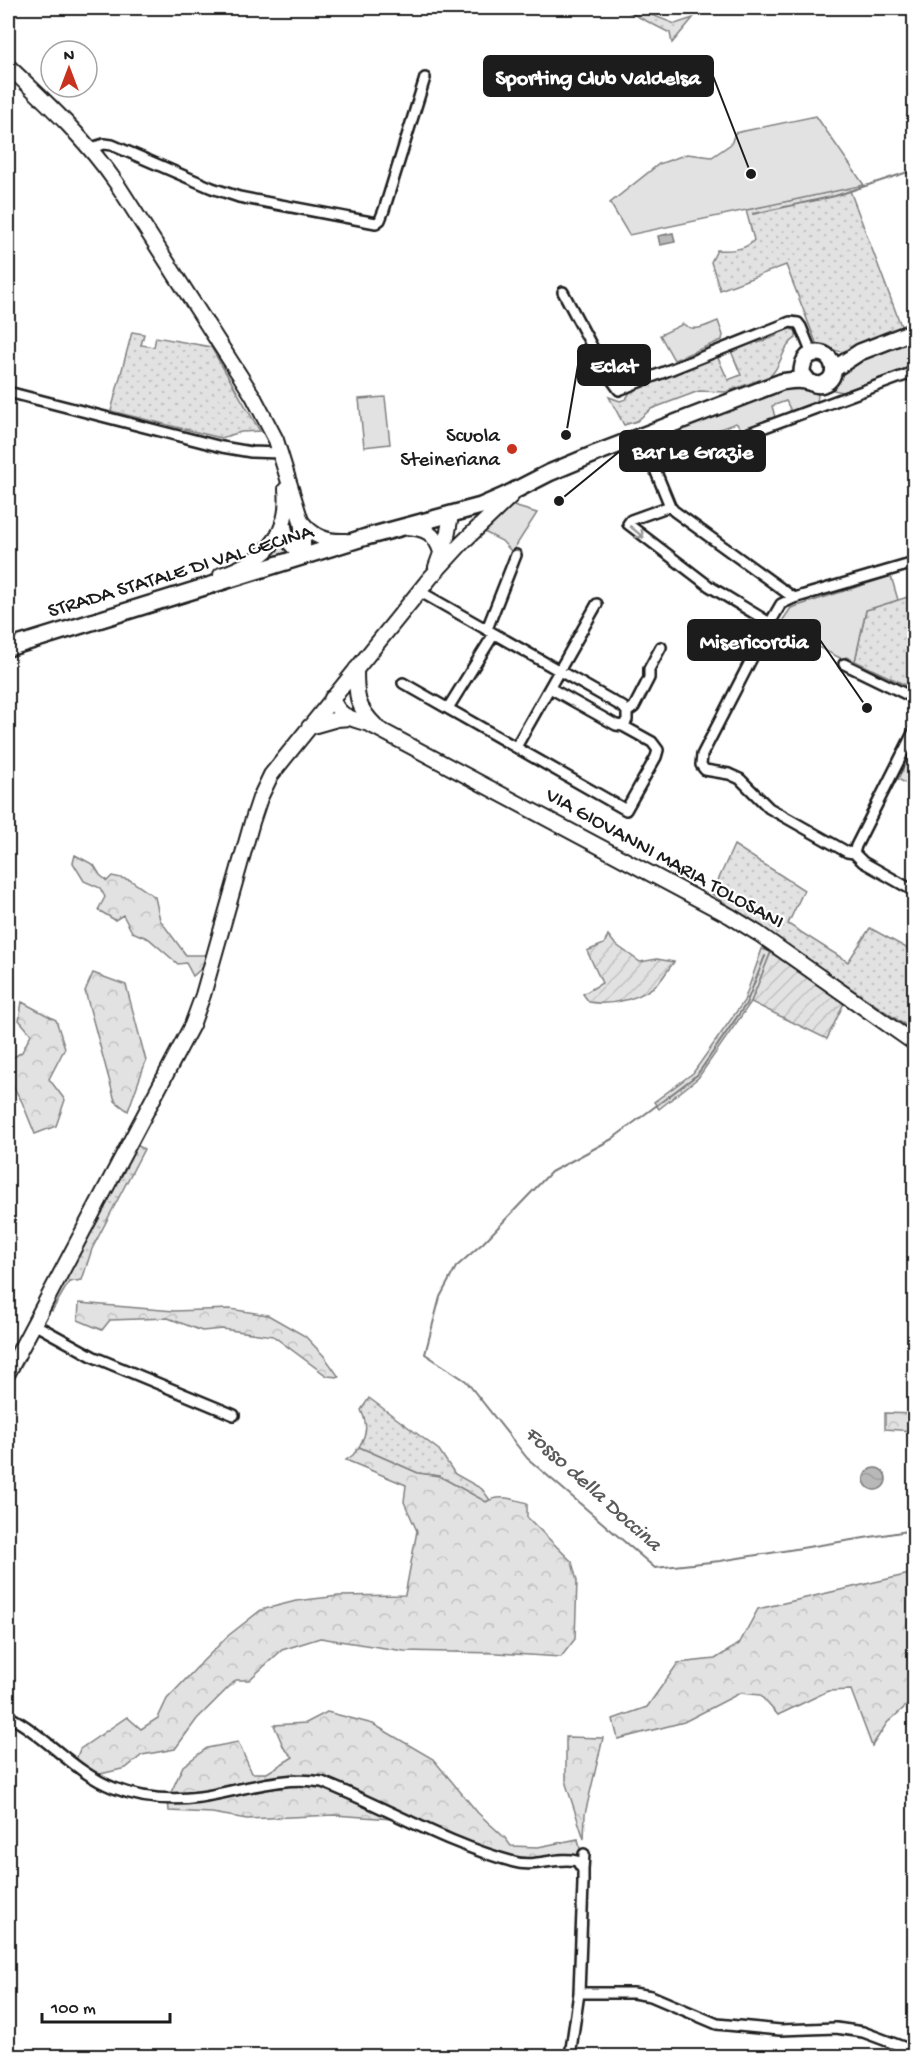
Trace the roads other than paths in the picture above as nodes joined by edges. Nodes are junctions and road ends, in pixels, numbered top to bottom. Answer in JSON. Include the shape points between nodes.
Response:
{"nodes":[{"id":1,"x":8,"y":66,"type":"edge"},
{"id":2,"x":424,"y":78,"type":"dead end"},
{"id":3,"x":91,"y":148,"type":"junction"},
{"id":4,"x":563,"y":292,"type":"dead end"},
{"id":5,"x":915,"y":332,"type":"edge"},
{"id":6,"x":812,"y":354,"type":"junction"},
{"id":7,"x":831,"y":363,"type":"junction"},
{"id":8,"x":915,"y":372,"type":"edge"},
{"id":9,"x":811,"y":378,"type":"junction"},
{"id":10,"x":8,"y":392,"type":"edge"},
{"id":11,"x":832,"y":402,"type":"junction"},
{"id":12,"x":280,"y":453,"type":"junction"},
{"id":13,"x":284,"y":468,"type":"junction"},
{"id":14,"x":515,"y":491,"type":"junction"},
{"id":15,"x":670,"y":506,"type":"junction"},
{"id":16,"x":451,"y":515,"type":"junction"},
{"id":17,"x":301,"y":521,"type":"junction"},
{"id":18,"x":283,"y":522,"type":"junction"},
{"id":19,"x":401,"y":527,"type":"junction"},
{"id":20,"x":366,"y":537,"type":"junction"},
{"id":21,"x":462,"y":543,"type":"junction"},
{"id":22,"x":441,"y":552,"type":"junction"},
{"id":23,"x":516,"y":555,"type":"dead end"},
{"id":24,"x":303,"y":557,"type":"junction"},
{"id":25,"x":915,"y":563,"type":"edge"},
{"id":26,"x":430,"y":578,"type":"junction"},
{"id":27,"x":419,"y":591,"type":"junction"},
{"id":28,"x":794,"y":598,"type":"junction"},
{"id":29,"x":597,"y":604,"type":"dead end"},
{"id":30,"x":144,"y":606,"type":"junction"},
{"id":31,"x":770,"y":623,"type":"junction"},
{"id":32,"x":490,"y":631,"type":"junction"},
{"id":33,"x":661,"y":647,"type":"dead end"},
{"id":34,"x":8,"y":648,"type":"edge"},
{"id":35,"x":844,"y":664,"type":"dead end"},
{"id":36,"x":356,"y":669,"type":"junction"},
{"id":37,"x":559,"y":671,"type":"junction"},
{"id":38,"x":403,"y":683,"type":"dead end"},
{"id":39,"x":550,"y":688,"type":"junction"},
{"id":40,"x":332,"y":698,"type":"junction"},
{"id":41,"x":915,"y":698,"type":"edge"},
{"id":42,"x":448,"y":708,"type":"junction"},
{"id":43,"x":362,"y":710,"type":"junction"},
{"id":44,"x":627,"y":712,"type":"junction"},
{"id":45,"x":350,"y":718,"type":"junction"},
{"id":46,"x":623,"y":726,"type":"junction"},
{"id":47,"x":309,"y":727,"type":"junction"},
{"id":48,"x":915,"y":730,"type":"edge"},
{"id":49,"x":382,"y":731,"type":"junction"},
{"id":50,"x":516,"y":747,"type":"junction"},
{"id":51,"x":854,"y":853,"type":"junction"},
{"id":52,"x":915,"y":891,"type":"edge"},
{"id":53,"x":915,"y":1043,"type":"edge"},
{"id":54,"x":34,"y":1324,"type":"junction"},
{"id":55,"x":8,"y":1373,"type":"edge"},
{"id":56,"x":234,"y":1414,"type":"dead end"},
{"id":57,"x":8,"y":1716,"type":"edge"},
{"id":58,"x":584,"y":1854,"type":"dead end"},
{"id":59,"x":583,"y":1870,"type":"junction"},
{"id":60,"x":579,"y":1993,"type":"junction"},
{"id":61,"x":915,"y":2050,"type":"edge"},
{"id":62,"x":570,"y":2056,"type":"edge"}],
"edges":[{"from":1,"to":3,"type":"main road"},
{"from":2,"to":3,"type":"street","via":[[384,210],[376,223],[246,199],[117,146]]},
{"from":3,"to":12,"type":"main road","via":[[253,396]]},
{"from":4,"to":6,"type":"street","via":[[619,390],[790,322],[801,327]]},
{"from":5,"to":7,"type":"main road"},
{"from":6,"to":7,"type":"main road","via":[[820,353]]},
{"from":6,"to":9,"type":"main road","via":[[805,360]]},
{"from":7,"to":9,"type":"main road","via":[[831,378]]},
{"from":8,"to":11,"type":"street"},
{"from":9,"to":11,"type":"street","via":[[826,387]]},
{"from":9,"to":14,"type":"main road","name":"STRADA STATALE DI VAL CECINA","via":[[781,382],[549,472]]},
{"from":10,"to":12,"type":"street","via":[[222,447]]},
{"from":11,"to":15,"type":"street","via":[[657,467],[656,475]]},
{"from":12,"to":13,"type":"main road"},
{"from":13,"to":17,"type":"main road"},
{"from":13,"to":18,"type":"main road"},
{"from":14,"to":16,"type":"main road","name":"STRADA STATALE DI VAL CECINA"},
{"from":14,"to":21,"type":"main road"},
{"from":15,"to":28,"type":"street"},
{"from":15,"to":31,"type":"street","one_way":true,"via":[[628,524],[709,586]]},
{"from":16,"to":19,"type":"main road","name":"STRADA STATALE DI VAL CECINA"},
{"from":16,"to":21,"type":"main road","via":[[460,525]]},
{"from":16,"to":22,"type":"main road"},
{"from":17,"to":20,"type":"main road","via":[[311,532],[330,541]]},
{"from":17,"to":24,"type":"main road"},
{"from":18,"to":24,"type":"main road","via":[[287,540]]},
{"from":18,"to":30,"type":"main road","via":[[273,543],[251,562]]},
{"from":19,"to":20,"type":"main road","name":"STRADA STATALE DI VAL CECINA"},
{"from":19,"to":22,"type":"main road","via":[[429,532]]},
{"from":20,"to":24,"type":"main road","name":"STRADA STATALE DI VAL CECINA"},
{"from":21,"to":26,"type":"main road"},
{"from":22,"to":26,"type":"main road"},
{"from":23,"to":32,"type":"street"},
{"from":24,"to":30,"type":"main road","name":"STRADA STATALE DI VAL CECINA"},
{"from":25,"to":28,"type":"street"},
{"from":26,"to":27,"type":"main road"},
{"from":27,"to":32,"type":"street"},
{"from":27,"to":36,"type":"main road"},
{"from":28,"to":31,"type":"street","via":[[781,604]]},
{"from":29,"to":37,"type":"street"},
{"from":30,"to":34,"type":"main road","name":"STRADA STATALE DI VAL CECINA"},
{"from":31,"to":51,"type":"street","via":[[701,765],[705,770],[740,779],[769,808]]},
{"from":32,"to":37,"type":"street"},
{"from":32,"to":42,"type":"street"},
{"from":33,"to":44,"type":"street","via":[[649,669],[650,678]]},
{"from":35,"to":41,"type":"street"},
{"from":36,"to":40,"type":"main road"},
{"from":36,"to":43,"type":"main road","via":[[356,692]]},
{"from":37,"to":39,"type":"street"},
{"from":37,"to":44,"type":"street"},
{"from":38,"to":42,"type":"street"},
{"from":39,"to":46,"type":"street"},
{"from":39,"to":50,"type":"street"},
{"from":40,"to":43,"type":"main road","name":"VIA GIOVANNI MARIA TOLOSANI"},
{"from":40,"to":45,"type":"main road","name":"VIA GIOVANNI MARIA TOLOSANI","via":[[340,713]]},
{"from":40,"to":47,"type":"main road"},
{"from":42,"to":50,"type":"street"},
{"from":43,"to":49,"type":"main road","name":"VIA GIOVANNI MARIA TOLOSANI"},
{"from":44,"to":46,"type":"street"},
{"from":45,"to":47,"type":"main road"},
{"from":45,"to":49,"type":"main road","name":"VIA GIOVANNI MARIA TOLOSANI"},
{"from":46,"to":50,"type":"street","via":[[652,742],[658,750],[626,810]]},
{"from":47,"to":54,"type":"main road","via":[[274,771],[260,798],[192,1025]]},
{"from":48,"to":51,"type":"street"},
{"from":49,"to":53,"type":"main road","name":"VIA GIOVANNI MARIA TOLOSANI","via":[[721,911]]},
{"from":51,"to":52,"type":"street"},
{"from":54,"to":55,"type":"main road"},
{"from":54,"to":56,"type":"street","via":[[91,1355]]},
{"from":57,"to":59,"type":"street","via":[[98,1780],[125,1791],[160,1799],[198,1797],[269,1783],[322,1782],[471,1849],[517,1863],[568,1859],[578,1861]]},
{"from":58,"to":59,"type":"street"},
{"from":59,"to":60,"type":"street"},
{"from":60,"to":61,"type":"street","via":[[651,1996],[717,2025],[780,2030],[836,2028],[863,2032]]},
{"from":60,"to":62,"type":"street"}]}
